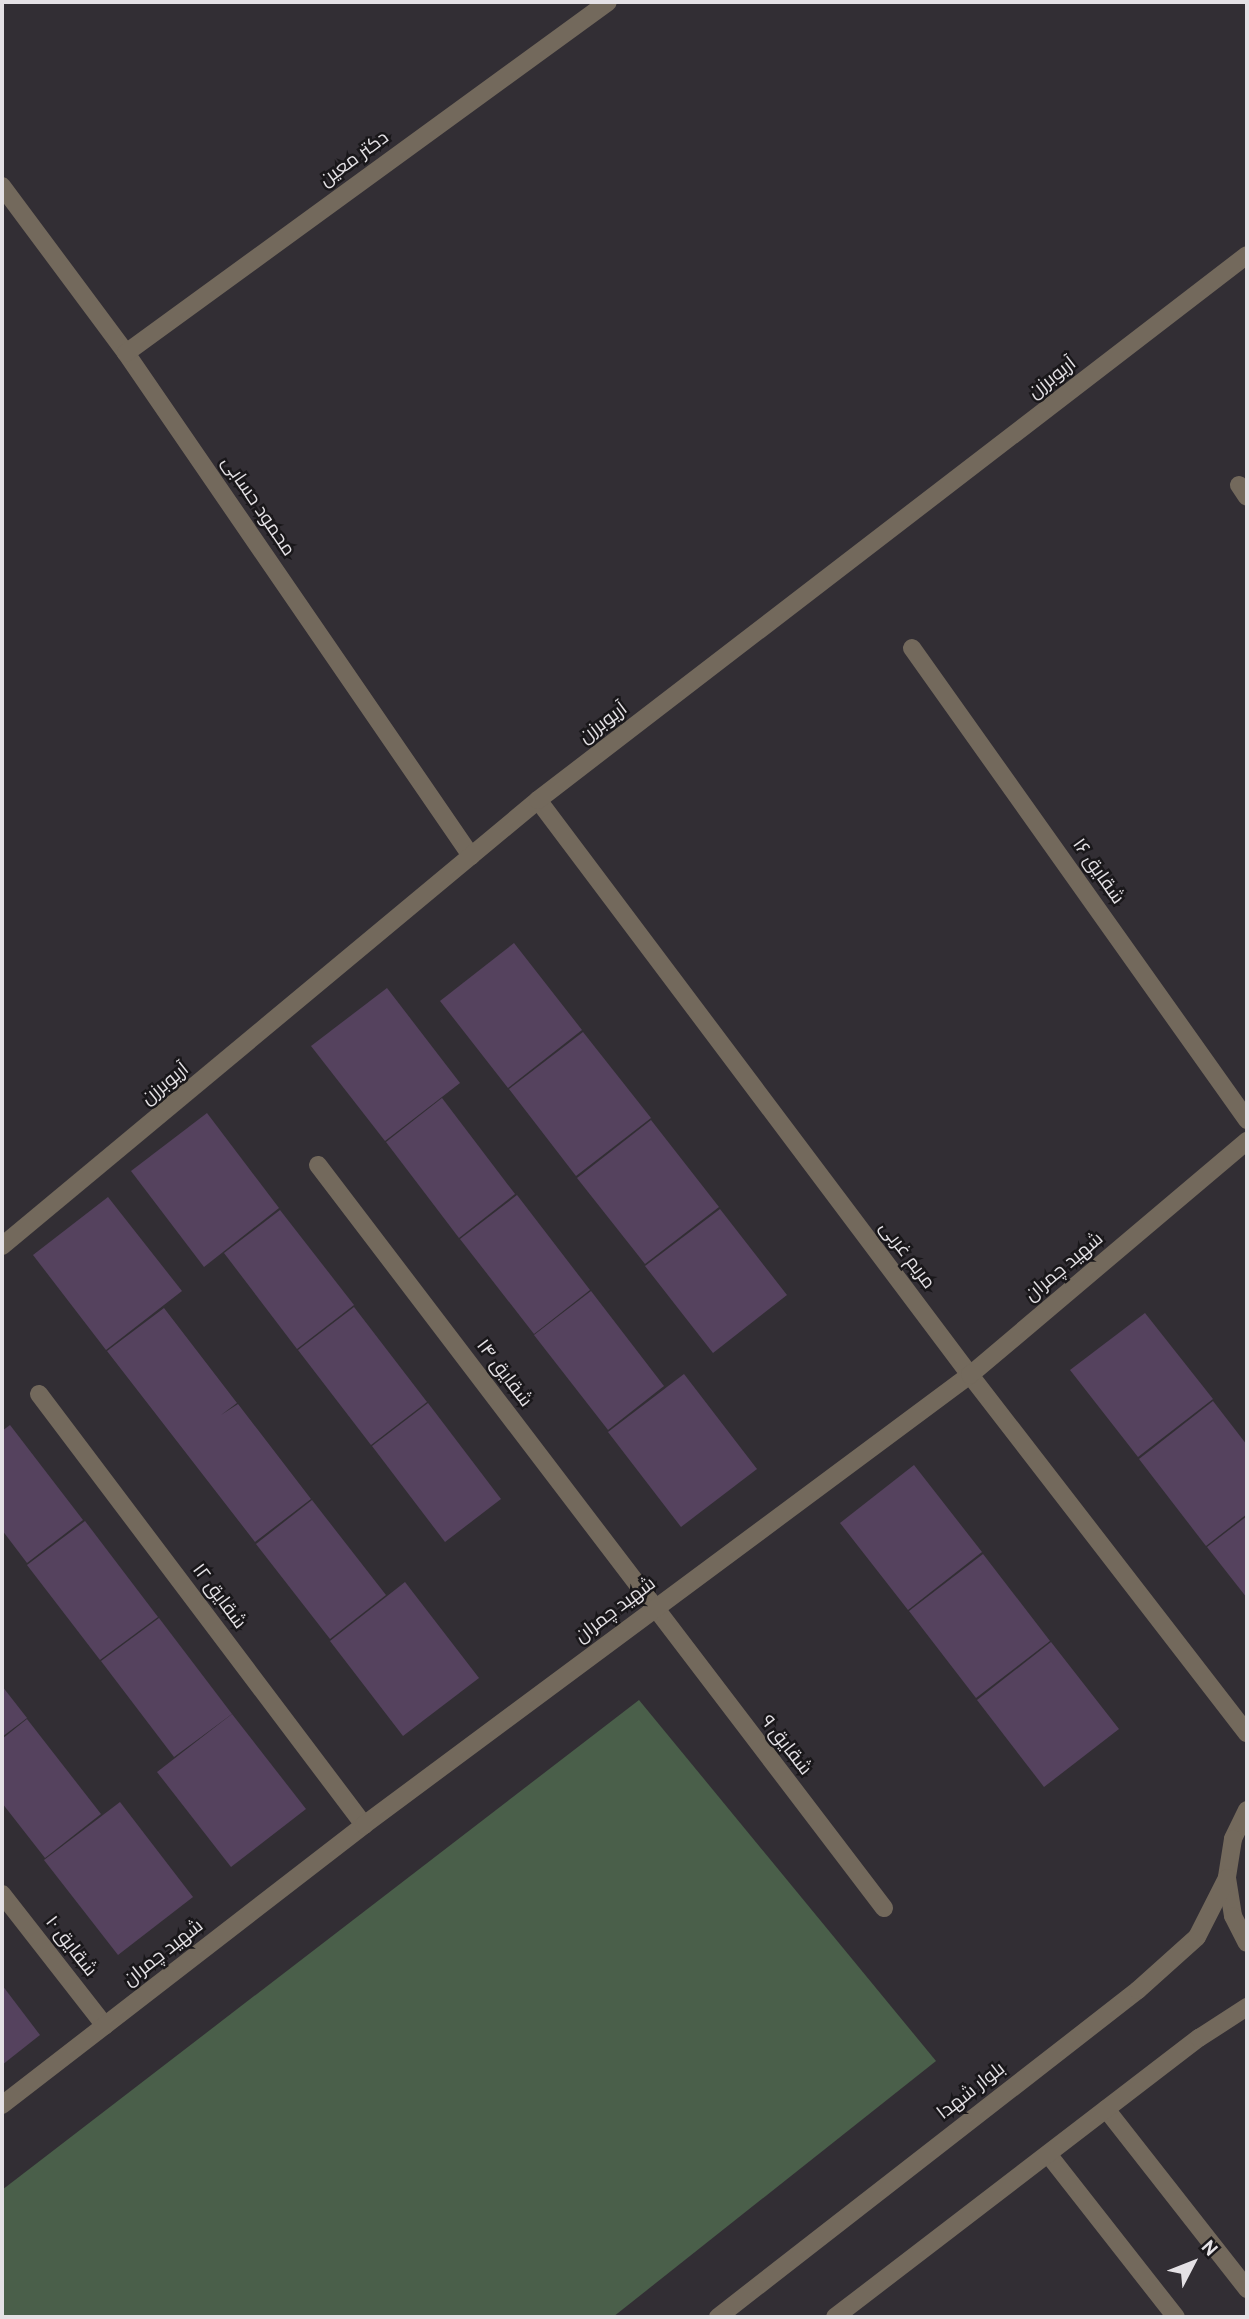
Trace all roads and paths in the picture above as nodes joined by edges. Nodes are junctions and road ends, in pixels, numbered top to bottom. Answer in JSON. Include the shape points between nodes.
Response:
{"nodes":[{"id":1,"x":608,"y":2,"type":"edge"},
{"id":2,"x":2,"y":186,"type":"edge"},
{"id":3,"x":1247,"y":255,"type":"edge"},
{"id":4,"x":127,"y":352,"type":"junction"},
{"id":5,"x":912,"y":648,"type":"dead end"},
{"id":6,"x":538,"y":800,"type":"junction"},
{"id":7,"x":471,"y":856,"type":"junction"},
{"id":8,"x":1247,"y":1120,"type":"edge"},
{"id":9,"x":1247,"y":1141,"type":"edge"},
{"id":10,"x":318,"y":1166,"type":"dead end"},
{"id":11,"x":2,"y":1246,"type":"edge"},
{"id":12,"x":970,"y":1376,"type":"junction"},
{"id":13,"x":39,"y":1394,"type":"dead end"},
{"id":14,"x":654,"y":1609,"type":"junction"},
{"id":15,"x":1247,"y":1733,"type":"edge"},
{"id":16,"x":1247,"y":1810,"type":"edge"},
{"id":17,"x":364,"y":1825,"type":"junction"},
{"id":18,"x":1227,"y":1878,"type":"junction"},
{"id":19,"x":2,"y":1894,"type":"edge"},
{"id":20,"x":884,"y":1908,"type":"dead end"},
{"id":21,"x":1247,"y":1943,"type":"edge"},
{"id":22,"x":1247,"y":2007,"type":"edge"},
{"id":23,"x":105,"y":2026,"type":"junction"},
{"id":24,"x":2,"y":2105,"type":"edge"},
{"id":25,"x":1107,"y":2109,"type":"junction"},
{"id":26,"x":1048,"y":2154,"type":"junction"},
{"id":27,"x":1247,"y":2289,"type":"edge"},
{"id":28,"x":718,"y":2317,"type":"edge"},
{"id":29,"x":835,"y":2317,"type":"edge"},
{"id":30,"x":1176,"y":2317,"type":"edge"}],
"edges":[{"from":1,"to":4,"type":"street","name":"دکتر معین"},
{"from":2,"to":4,"type":"street","name":"محمود حسابی"},
{"from":3,"to":6,"type":"street","name":"آریوبرزن"},
{"from":4,"to":7,"type":"street","name":"محمود حسابی"},
{"from":5,"to":8,"type":"street","name":"شقایق ۱۶"},
{"from":6,"to":7,"type":"street","name":"آریوبرزن"},
{"from":6,"to":12,"type":"street","name":"مریم غربی"},
{"from":7,"to":11,"type":"street","name":"آریوبرزن"},
{"from":9,"to":12,"type":"street","name":"شهید چمران"},
{"from":10,"to":14,"type":"street","name":"شقایق ۱۴"},
{"from":12,"to":14,"type":"street","name":"شهید چمران"},
{"from":12,"to":15,"type":"street","name":"مریم غربی"},
{"from":13,"to":17,"type":"street","name":"شقایق ۱۲"},
{"from":14,"to":17,"type":"street","name":"شهید چمران"},
{"from":14,"to":20,"type":"street","name":"شقایق ۹"},
{"from":16,"to":18,"type":"street","via":[[1233,1839]]},
{"from":17,"to":23,"type":"street","name":"شهید چمران"},
{"from":18,"to":21,"type":"street","via":[[1233,1916]]},
{"from":18,"to":28,"type":"street","name":"بلوار شهدا","via":[[1197,1937],[1138,1990]]},
{"from":19,"to":23,"type":"street","name":"شقایق ۱۰"},
{"from":22,"to":25,"type":"street"},
{"from":23,"to":24,"type":"street","name":"شهید چمران"},
{"from":25,"to":26,"type":"street"},
{"from":25,"to":27,"type":"street"},
{"from":26,"to":29,"type":"street"},
{"from":26,"to":30,"type":"street"}]}
